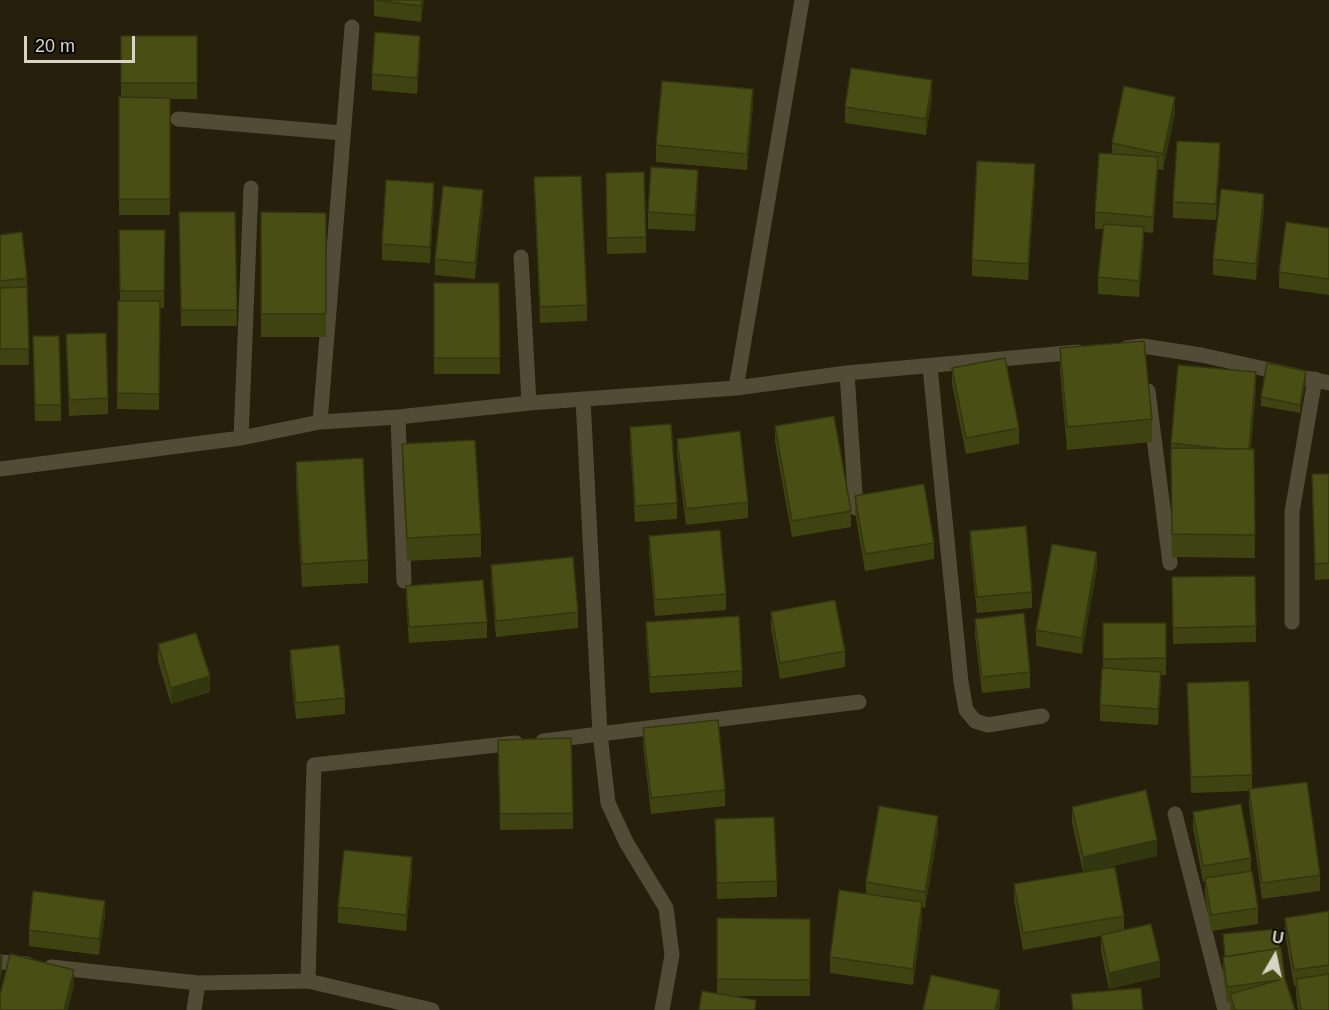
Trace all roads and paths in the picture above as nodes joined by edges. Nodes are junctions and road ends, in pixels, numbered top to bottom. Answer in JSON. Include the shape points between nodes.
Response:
{"nodes":[{"id":1,"x":802,"y":0,"type":"edge"},
{"id":2,"x":352,"y":27,"type":"dead end"},
{"id":3,"x":178,"y":119,"type":"dead end"},
{"id":4,"x":343,"y":133,"type":"junction"},
{"id":5,"x":250,"y":188,"type":"dead end"},
{"id":6,"x":521,"y":256,"type":"dead end"},
{"id":7,"x":1110,"y":349,"type":"edge"},
{"id":8,"x":1089,"y":351,"type":"edge"},
{"id":9,"x":930,"y":367,"type":"junction"},
{"id":10,"x":848,"y":373,"type":"junction"},
{"id":11,"x":1147,"y":380,"type":"edge"},
{"id":12,"x":1322,"y":381,"type":"edge"},
{"id":13,"x":736,"y":388,"type":"junction"},
{"id":14,"x":583,"y":399,"type":"junction"},
{"id":15,"x":529,"y":403,"type":"junction"},
{"id":16,"x":398,"y":417,"type":"junction"},
{"id":17,"x":320,"y":422,"type":"junction"},
{"id":18,"x":241,"y":438,"type":"junction"},
{"id":19,"x":0,"y":469,"type":"edge"},
{"id":20,"x":856,"y":508,"type":"edge"},
{"id":21,"x":1170,"y":563,"type":"dead end"},
{"id":22,"x":404,"y":581,"type":"dead end"},
{"id":23,"x":1292,"y":622,"type":"dead end"},
{"id":24,"x":859,"y":702,"type":"dead end"},
{"id":25,"x":1042,"y":716,"type":"dead end"},
{"id":26,"x":600,"y":734,"type":"junction"},
{"id":27,"x":1175,"y":813,"type":"dead end"},
{"id":28,"x":0,"y":962,"type":"edge"},
{"id":29,"x":308,"y":981,"type":"junction"},
{"id":30,"x":198,"y":983,"type":"junction"},
{"id":31,"x":194,"y":1010,"type":"edge"},
{"id":32,"x":432,"y":1010,"type":"edge"},
{"id":33,"x":662,"y":1010,"type":"edge"},
{"id":34,"x":1225,"y":1010,"type":"edge"}],
"edges":[{"from":1,"to":13,"type":"street"},
{"from":2,"to":4,"type":"street"},
{"from":3,"to":4,"type":"street"},
{"from":4,"to":17,"type":"street"},
{"from":5,"to":18,"type":"street"},
{"from":6,"to":15,"type":"street"},
{"from":7,"to":12,"type":"street","via":[[1201,355]]},
{"from":8,"to":9,"type":"street"},
{"from":9,"to":10,"type":"street"},
{"from":9,"to":25,"type":"street","via":[[966,710],[975,721],[988,725]]},
{"from":10,"to":13,"type":"street"},
{"from":10,"to":20,"type":"street"},
{"from":11,"to":21,"type":"street"},
{"from":12,"to":23,"type":"street","via":[[1292,512]]},
{"from":13,"to":14,"type":"street"},
{"from":14,"to":15,"type":"street"},
{"from":14,"to":26,"type":"street"},
{"from":15,"to":16,"type":"street"},
{"from":16,"to":17,"type":"street"},
{"from":16,"to":22,"type":"street"},
{"from":17,"to":18,"type":"street"},
{"from":18,"to":19,"type":"street"},
{"from":24,"to":26,"type":"street"},
{"from":26,"to":29,"type":"street","via":[[314,765]]},
{"from":26,"to":33,"type":"street","via":[[608,802],[626,842],[666,908],[672,955]]},
{"from":27,"to":34,"type":"street"},
{"from":28,"to":30,"type":"street"},
{"from":29,"to":30,"type":"street"},
{"from":29,"to":32,"type":"street"},
{"from":30,"to":31,"type":"street"}]}
